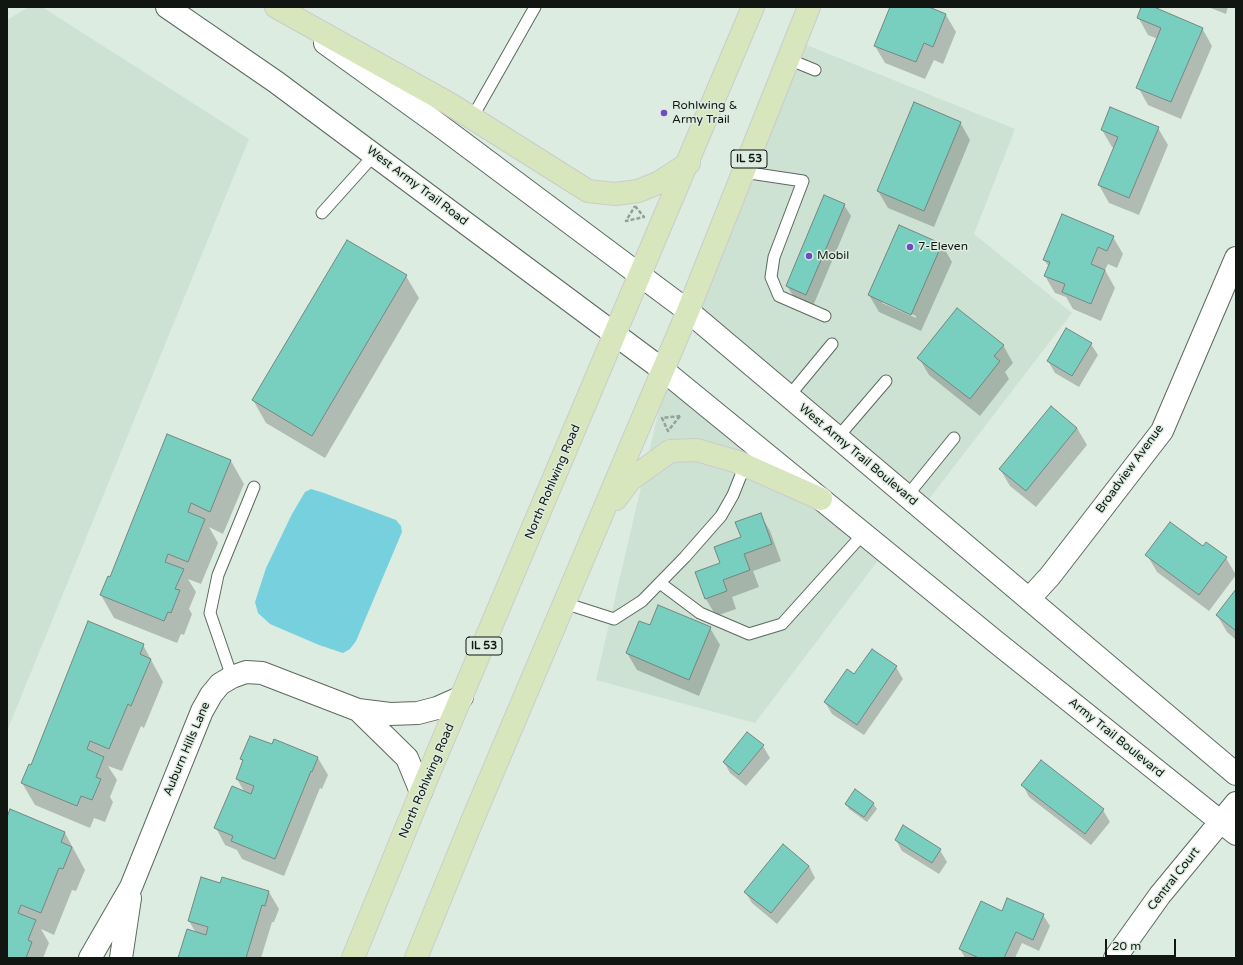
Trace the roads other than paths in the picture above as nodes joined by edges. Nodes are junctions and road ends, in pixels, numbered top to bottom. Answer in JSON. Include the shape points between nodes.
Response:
{"nodes":[{"id":1,"x":167,"y":7,"type":"edge"},
{"id":2,"x":276,"y":7,"type":"edge"},
{"id":3,"x":535,"y":7,"type":"edge"},
{"id":4,"x":753,"y":7,"type":"edge"},
{"id":5,"x":809,"y":7,"type":"edge"},
{"id":6,"x":788,"y":59,"type":"junction"},
{"id":7,"x":815,"y":70,"type":"dead end"},
{"id":8,"x":472,"y":118,"type":"junction"},
{"id":9,"x":375,"y":154,"type":"junction"},
{"id":10,"x":689,"y":163,"type":"junction"},
{"id":11,"x":743,"y":172,"type":"junction"},
{"id":12,"x":322,"y":213,"type":"dead end"},
{"id":13,"x":1236,"y":258,"type":"edge"},
{"id":14,"x":639,"y":275,"type":"junction"},
{"id":15,"x":688,"y":311,"type":"junction"},
{"id":16,"x":825,"y":316,"type":"dead end"},
{"id":17,"x":615,"y":335,"type":"junction"},
{"id":18,"x":832,"y":344,"type":"dead end"},
{"id":19,"x":663,"y":370,"type":"junction"},
{"id":20,"x":886,"y":381,"type":"dead end"},
{"id":21,"x":789,"y":396,"type":"junction"},
{"id":22,"x":838,"y":438,"type":"junction"},
{"id":23,"x":954,"y":438,"type":"dead end"},
{"id":24,"x":745,"y":465,"type":"junction"},
{"id":25,"x":254,"y":487,"type":"dead end"},
{"id":26,"x":907,"y":496,"type":"junction"},
{"id":27,"x":821,"y":499,"type":"junction"},
{"id":28,"x":597,"y":526,"type":"junction"},
{"id":29,"x":863,"y":534,"type":"junction"},
{"id":30,"x":660,"y":583,"type":"junction"},
{"id":31,"x":1029,"y":599,"type":"junction"},
{"id":32,"x":564,"y":603,"type":"junction"},
{"id":33,"x":232,"y":676,"type":"junction"},
{"id":34,"x":462,"y":697,"type":"junction"},
{"id":35,"x":358,"y":710,"type":"junction"},
{"id":36,"x":1236,"y":774,"type":"edge"},
{"id":37,"x":421,"y":792,"type":"junction"},
{"id":38,"x":1236,"y":803,"type":"edge"},
{"id":39,"x":1228,"y":828,"type":"edge"},
{"id":40,"x":132,"y":887,"type":"junction"},
{"id":41,"x":90,"y":958,"type":"edge"},
{"id":42,"x":121,"y":958,"type":"edge"},
{"id":43,"x":353,"y":958,"type":"edge"},
{"id":44,"x":416,"y":958,"type":"edge"},
{"id":45,"x":1116,"y":958,"type":"edge"}],
"edges":[{"from":1,"to":9,"type":"main road","name":"West Army Trail Road"},
{"from":2,"to":8,"type":"main road"},
{"from":2,"to":14,"type":"main road"},
{"from":3,"to":8,"type":"lane"},
{"from":4,"to":10,"type":"main road","name":"North Rohlwing Road","number":"IL 53"},
{"from":5,"to":6,"type":"main road","number":"IL 53"},
{"from":6,"to":7,"type":"lane"},
{"from":6,"to":11,"type":"main road","number":"IL 53"},
{"from":8,"to":10,"type":"main road","via":[[588,191],[614,194],[638,191],[658,183]]},
{"from":9,"to":12,"type":"lane"},
{"from":9,"to":17,"type":"main road","name":"West Army Trail Road"},
{"from":10,"to":14,"type":"main road","name":"North Rohlwing Road","number":"IL 53"},
{"from":11,"to":15,"type":"main road","number":"IL 53"},
{"from":11,"to":16,"type":"lane","via":[[803,181],[774,257],[771,277],[779,296]]},
{"from":13,"to":31,"type":"main road","name":"Broadview Avenue","via":[[1162,430],[1050,576]]},
{"from":14,"to":15,"type":"main road"},
{"from":14,"to":17,"type":"main road","name":"North Rohlwing Road","number":"IL 53"},
{"from":15,"to":19,"type":"main road","number":"IL 53"},
{"from":15,"to":21,"type":"main road","name":"West Army Trail Boulevard"},
{"from":17,"to":19,"type":"main road","name":"West Army Trail Road"},
{"from":17,"to":34,"type":"main road","name":"North Rohlwing Road","number":"IL 53"},
{"from":18,"to":21,"type":"lane"},
{"from":19,"to":27,"type":"main road"},
{"from":19,"to":28,"type":"main road","number":"IL 53"},
{"from":20,"to":22,"type":"lane"},
{"from":21,"to":22,"type":"main road","name":"West Army Trail Boulevard"},
{"from":22,"to":26,"type":"main road","name":"West Army Trail Boulevard"},
{"from":23,"to":26,"type":"lane"},
{"from":24,"to":27,"type":"main road"},
{"from":24,"to":28,"type":"main road","via":[[697,450],[670,451],[630,480]]},
{"from":24,"to":30,"type":"lane","via":[[721,516]]},
{"from":25,"to":33,"type":"lane","via":[[218,574],[210,613]]},
{"from":26,"to":31,"type":"main road","name":"West Army Trail Boulevard"},
{"from":27,"to":29,"type":"main road"},
{"from":28,"to":32,"type":"main road","number":"IL 53"},
{"from":29,"to":30,"type":"lane","via":[[782,624],[749,634],[700,613]]},
{"from":29,"to":39,"type":"main road","name":"Army Trail Boulevard"},
{"from":30,"to":32,"type":"lane","via":[[642,601],[614,620]]},
{"from":31,"to":36,"type":"main road"},
{"from":32,"to":44,"type":"main road","number":"IL 53"},
{"from":33,"to":35,"type":"main road","name":"Auburn Hills Lane","via":[[246,672],[262,673]]},
{"from":33,"to":40,"type":"main road","name":"Auburn Hills Lane","via":[[220,684],[202,711]]},
{"from":34,"to":35,"type":"main road","name":"Auburn Hills Lane","via":[[418,713],[390,714]]},
{"from":34,"to":37,"type":"main road","name":"North Rohlwing Road","number":"IL 53"},
{"from":35,"to":37,"type":"main road","name":"Auburn Hills Lane","via":[[407,758]]},
{"from":37,"to":43,"type":"main road","name":"North Rohlwing Road","number":"IL 53"},
{"from":38,"to":39,"type":"main road","name":"Central Court"},
{"from":39,"to":45,"type":"main road","name":"Central Court","via":[[1160,895]]},
{"from":40,"to":41,"type":"main road","name":"Auburn Hills Lane"},
{"from":40,"to":42,"type":"main road","name":"Auburn Hills Lane"}]}
